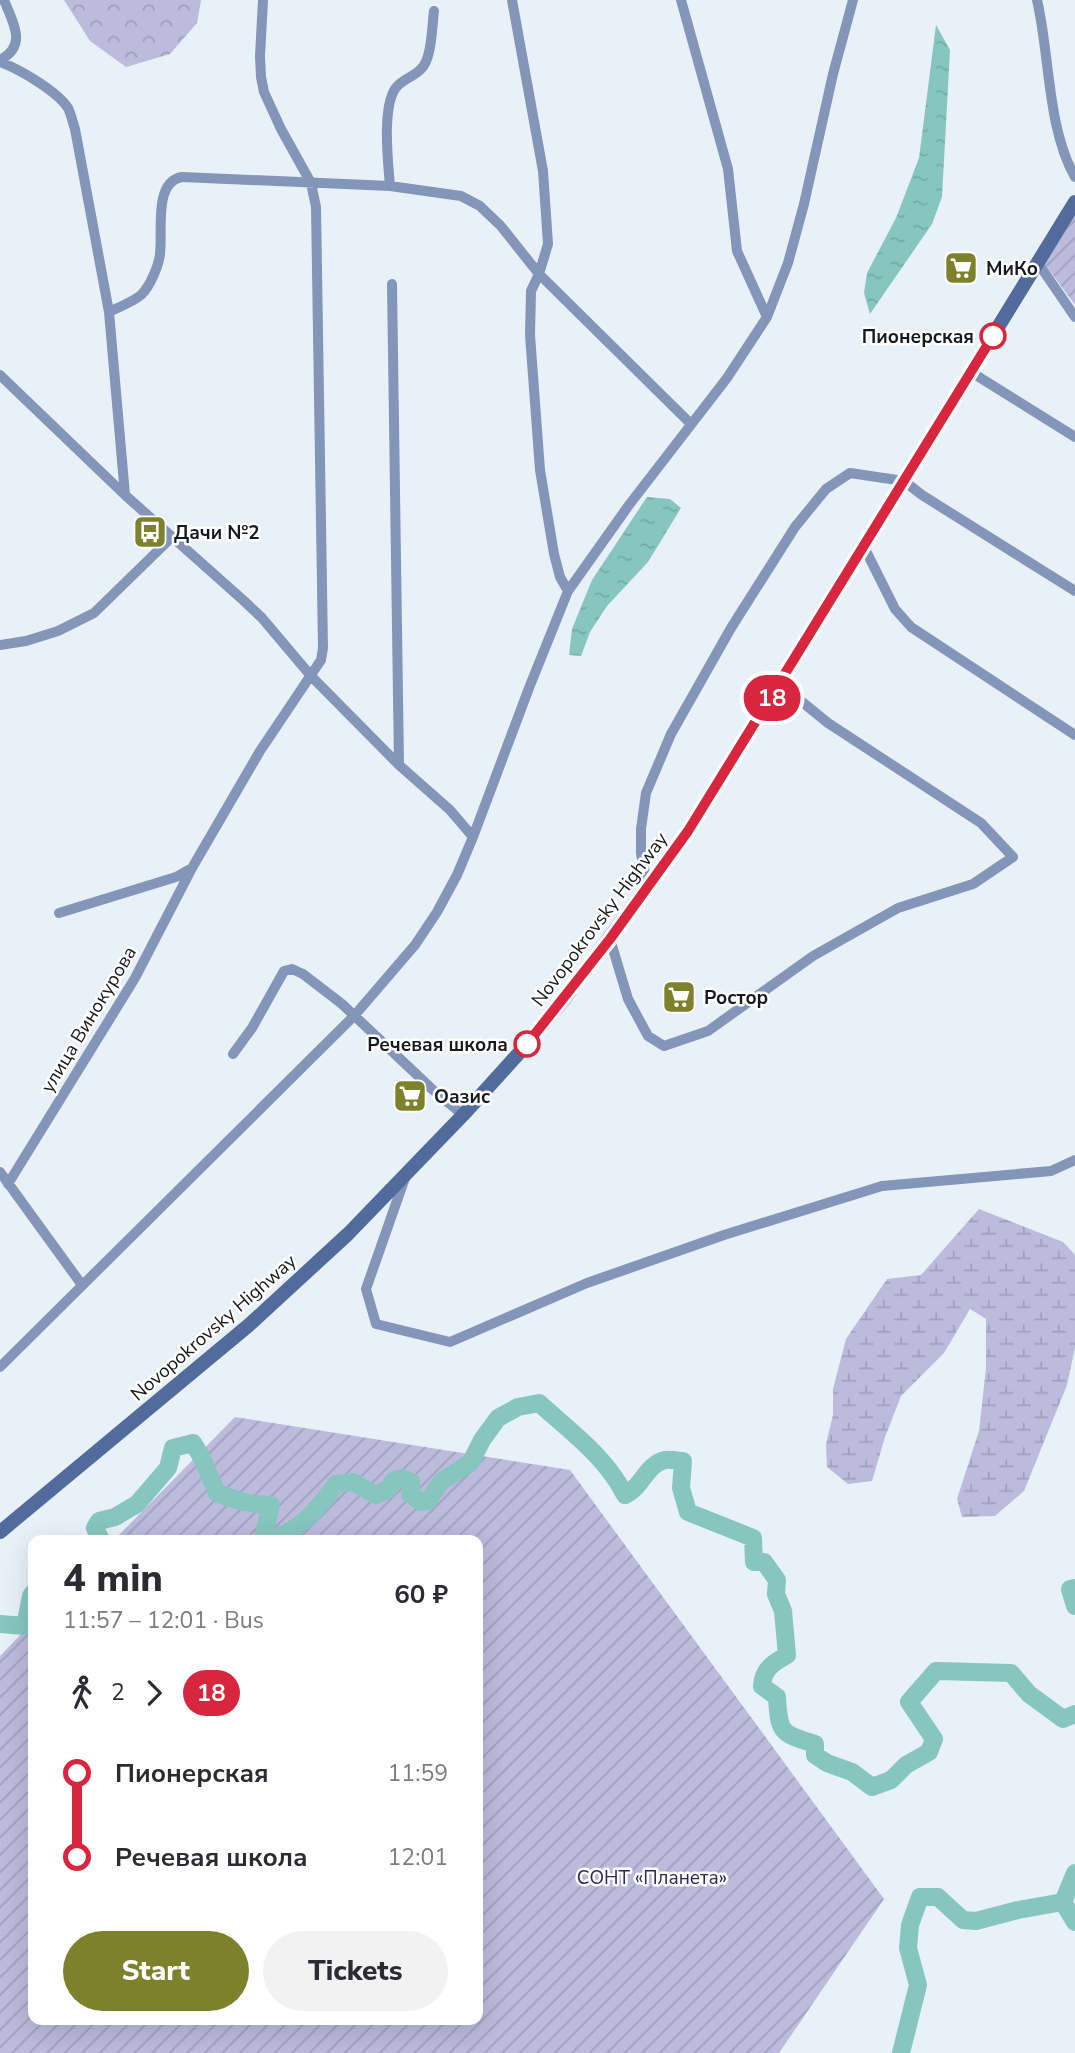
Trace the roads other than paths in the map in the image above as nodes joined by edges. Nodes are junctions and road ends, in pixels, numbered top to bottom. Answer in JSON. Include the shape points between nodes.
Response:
{"nodes":[{"id":1,"x":4,"y":0,"type":"edge"},
{"id":2,"x":263,"y":0,"type":"edge"},
{"id":3,"x":512,"y":0,"type":"edge"},
{"id":4,"x":681,"y":0,"type":"edge"},
{"id":5,"x":853,"y":0,"type":"edge"},
{"id":6,"x":1037,"y":0,"type":"edge"},
{"id":7,"x":434,"y":11,"type":"dead end"},
{"id":8,"x":0,"y":61,"type":"edge"},
{"id":9,"x":1075,"y":177,"type":"edge"},
{"id":10,"x":311,"y":183,"type":"junction"},
{"id":11,"x":390,"y":186,"type":"junction"},
{"id":12,"x":1075,"y":202,"type":"edge"},
{"id":13,"x":1038,"y":263,"type":"junction"},
{"id":14,"x":539,"y":274,"type":"junction"},
{"id":15,"x":392,"y":284,"type":"dead end"},
{"id":16,"x":109,"y":312,"type":"junction"},
{"id":17,"x":767,"y":317,"type":"junction"},
{"id":18,"x":1075,"y":317,"type":"edge"},
{"id":19,"x":971,"y":372,"type":"junction"},
{"id":20,"x":0,"y":375,"type":"edge"},
{"id":21,"x":691,"y":424,"type":"junction"},
{"id":22,"x":1075,"y":437,"type":"edge"},
{"id":23,"x":904,"y":481,"type":"junction"},
{"id":24,"x":125,"y":495,"type":"junction"},
{"id":25,"x":172,"y":537,"type":"junction"},
{"id":26,"x":864,"y":547,"type":"junction"},
{"id":27,"x":568,"y":591,"type":"junction"},
{"id":28,"x":1075,"y":591,"type":"edge"},
{"id":29,"x":0,"y":645,"type":"edge"},
{"id":30,"x":311,"y":676,"type":"junction"},
{"id":31,"x":780,"y":684,"type":"junction"},
{"id":32,"x":1075,"y":735,"type":"edge"},
{"id":33,"x":399,"y":765,"type":"junction"},
{"id":34,"x":473,"y":837,"type":"junction"},
{"id":35,"x":192,"y":868,"type":"junction"},
{"id":36,"x":648,"y":888,"type":"junction"},
{"id":37,"x":59,"y":913,"type":"dead end"},
{"id":38,"x":610,"y":939,"type":"junction"},
{"id":39,"x":354,"y":1016,"type":"junction"},
{"id":40,"x":233,"y":1054,"type":"dead end"},
{"id":41,"x":463,"y":1115,"type":"junction"},
{"id":42,"x":1075,"y":1160,"type":"edge"},
{"id":43,"x":0,"y":1172,"type":"edge"},
{"id":44,"x":407,"y":1173,"type":"junction"},
{"id":45,"x":8,"y":1184,"type":"junction"},
{"id":46,"x":82,"y":1285,"type":"junction"},
{"id":47,"x":0,"y":1367,"type":"edge"},
{"id":48,"x":0,"y":1532,"type":"edge"}],
"edges":[{"from":1,"to":8,"type":"street","via":[[17,39],[14,49]]},
{"from":2,"to":10,"type":"street","via":[[260,56],[264,92]]},
{"from":3,"to":14,"type":"street","via":[[543,171],[548,244]]},
{"from":4,"to":17,"type":"street","via":[[728,169],[737,251]]},
{"from":5,"to":17,"type":"street","via":[[798,228]]},
{"from":6,"to":9,"type":"street","via":[[1065,160]]},
{"from":7,"to":11,"type":"street","via":[[427,60],[395,89],[389,109]]},
{"from":8,"to":16,"type":"street","via":[[19,69],[68,108]]},
{"from":10,"to":11,"type":"street"},
{"from":10,"to":16,"type":"street","via":[[173,178],[161,212],[157,268],[142,294]]},
{"from":10,"to":30,"type":"street","name":"улица Винокурова","via":[[316,207],[323,648]]},
{"from":11,"to":14,"type":"street","via":[[461,196],[480,206]]},
{"from":12,"to":13,"type":"main road","name":"Novopokrovsky Highway"},
{"from":13,"to":18,"type":"street"},
{"from":13,"to":19,"type":"main road","name":"Novopokrovsky Highway"},
{"from":14,"to":21,"type":"street"},
{"from":14,"to":27,"type":"street","via":[[531,291],[530,335],[539,458],[554,554]]},
{"from":15,"to":33,"type":"street"},
{"from":16,"to":24,"type":"street"},
{"from":17,"to":21,"type":"street"},
{"from":19,"to":22,"type":"street"},
{"from":19,"to":23,"type":"main road","name":"Novopokrovsky Highway"},
{"from":20,"to":24,"type":"street"},
{"from":21,"to":27,"type":"street"},
{"from":23,"to":26,"type":"main road","name":"Novopokrovsky Highway"},
{"from":23,"to":28,"type":"street"},
{"from":23,"to":36,"type":"street","via":[[850,473],[826,489],[795,527],[738,617],[671,734],[646,793],[641,853]]},
{"from":24,"to":25,"type":"street"},
{"from":25,"to":29,"type":"street","via":[[94,613],[58,631]]},
{"from":25,"to":30,"type":"street","via":[[262,618]]},
{"from":26,"to":31,"type":"main road","name":"Novopokrovsky Highway"},
{"from":26,"to":32,"type":"street","via":[[895,609],[911,626]]},
{"from":27,"to":34,"type":"street"},
{"from":30,"to":33,"type":"street"},
{"from":30,"to":35,"type":"street","name":"улица Винокурова","via":[[260,751]]},
{"from":31,"to":36,"type":"main road","name":"Novopokrovsky Highway"},
{"from":31,"to":38,"type":"street","via":[[828,723],[981,823],[1013,857],[973,884],[898,908],[813,956],[708,1031],[664,1046],[648,1036],[628,999]]},
{"from":33,"to":34,"type":"street"},
{"from":34,"to":39,"type":"street","via":[[437,912]]},
{"from":35,"to":37,"type":"street"},
{"from":35,"to":45,"type":"street","name":"улица Винокурова","via":[[135,978]]},
{"from":36,"to":38,"type":"main road","name":"Novopokrovsky Highway"},
{"from":38,"to":41,"type":"main road","name":"Novopokrovsky Highway"},
{"from":39,"to":40,"type":"street","via":[[303,974],[284,971]]},
{"from":39,"to":41,"type":"street"},
{"from":39,"to":46,"type":"street"},
{"from":41,"to":44,"type":"main road","name":"Novopokrovsky Highway"},
{"from":42,"to":44,"type":"street","via":[[1051,1171],[882,1186],[587,1283],[450,1342],[376,1324],[366,1289]]},
{"from":43,"to":45,"type":"street"},
{"from":44,"to":48,"type":"main road","name":"Novopokrovsky Highway","via":[[249,1325]]},
{"from":45,"to":46,"type":"street"},
{"from":46,"to":47,"type":"street"}]}
